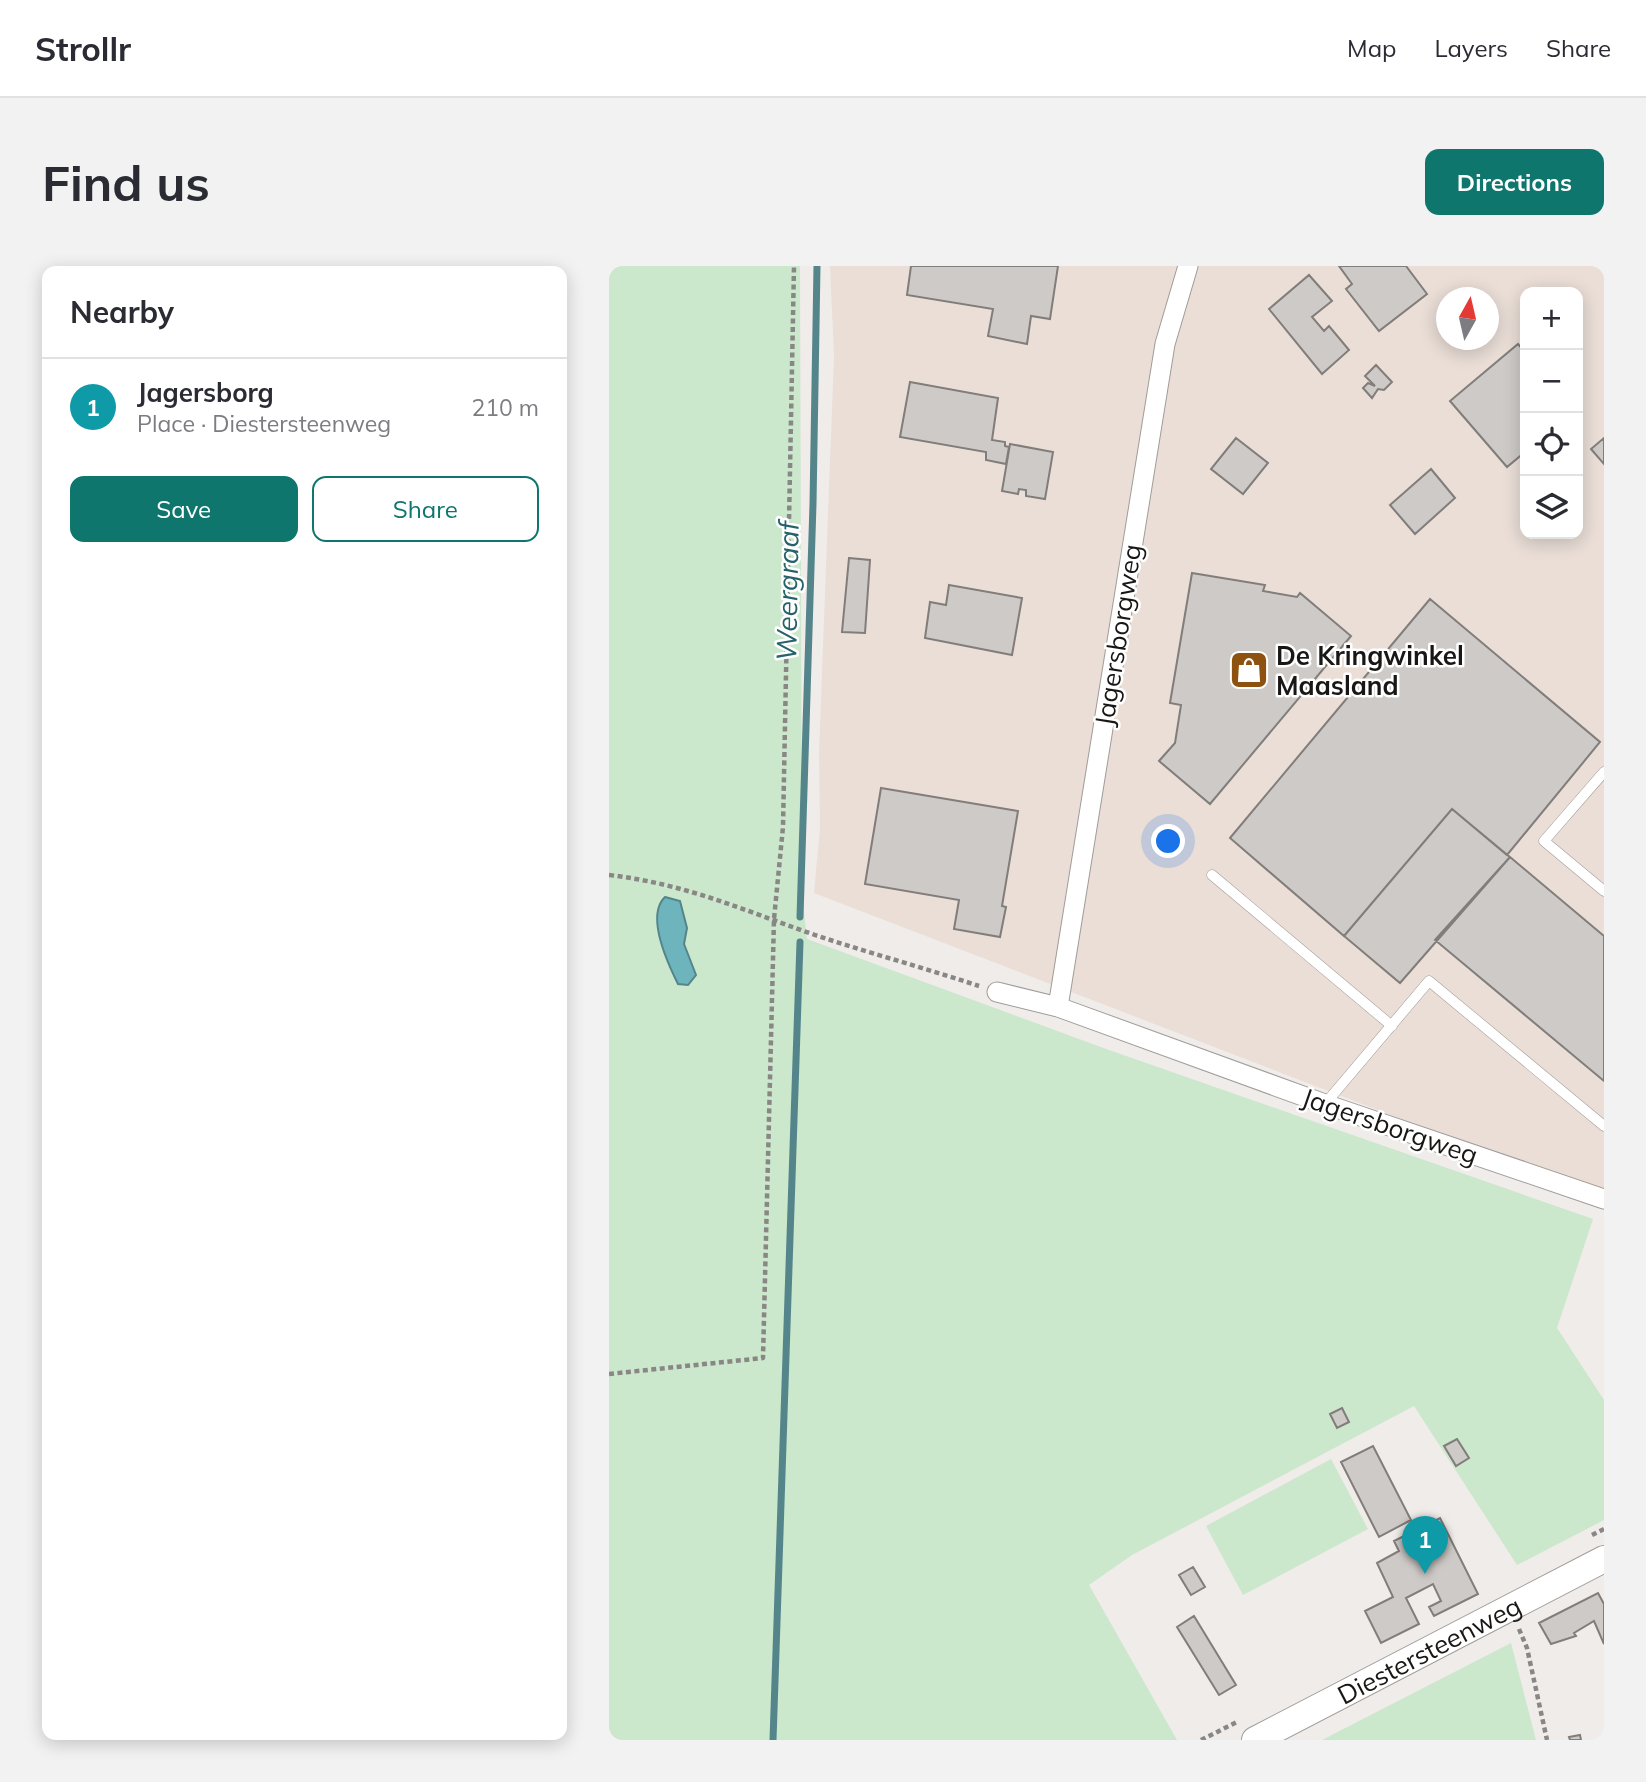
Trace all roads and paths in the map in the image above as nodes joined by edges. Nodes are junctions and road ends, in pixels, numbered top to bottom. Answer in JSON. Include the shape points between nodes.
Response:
{"nodes":[{"id":1,"x":794,"y":266,"type":"edge"},
{"id":2,"x":1188,"y":266,"type":"edge"},
{"id":3,"x":1604,"y":772,"type":"edge"},
{"id":4,"x":609,"y":875,"type":"edge"},
{"id":5,"x":1212,"y":875,"type":"dead end"},
{"id":6,"x":1604,"y":891,"type":"edge"},
{"id":7,"x":774,"y":919,"type":"junction"},
{"id":8,"x":997,"y":992,"type":"joint"},
{"id":9,"x":1058,"y":1007,"type":"junction"},
{"id":10,"x":1392,"y":1026,"type":"junction"},
{"id":11,"x":1325,"y":1104,"type":"junction"},
{"id":12,"x":1604,"y":1126,"type":"edge"},
{"id":13,"x":1604,"y":1199,"type":"edge"},
{"id":14,"x":609,"y":1374,"type":"edge"},
{"id":15,"x":1604,"y":1559,"type":"edge"},
{"id":16,"x":1516,"y":1624,"type":"dead end"},
{"id":17,"x":1255,"y":1740,"type":"edge"},
{"id":18,"x":1547,"y":1740,"type":"edge"}],
"edges":[{"from":1,"to":7,"type":"path","via":[[783,827]]},
{"from":2,"to":9,"type":"street","name":"Jagersborgweg","via":[[1165,344]]},
{"from":3,"to":6,"type":"lane","via":[[1544,841]]},
{"from":4,"to":7,"type":"path","via":[[691,890]]},
{"from":5,"to":10,"type":"lane"},
{"from":7,"to":8,"type":"path"},
{"from":7,"to":14,"type":"path","via":[[763,1357]]},
{"from":8,"to":9,"type":"street","name":"Jagersborgweg"},
{"from":9,"to":11,"type":"street","name":"Jagersborgweg"},
{"from":10,"to":11,"type":"lane"},
{"from":10,"to":12,"type":"lane","via":[[1429,981]]},
{"from":11,"to":13,"type":"street","name":"Jagersborgweg"},
{"from":15,"to":17,"type":"main road","name":"Diestersteenweg"},
{"from":16,"to":18,"type":"path","via":[[1527,1648]]}]}
